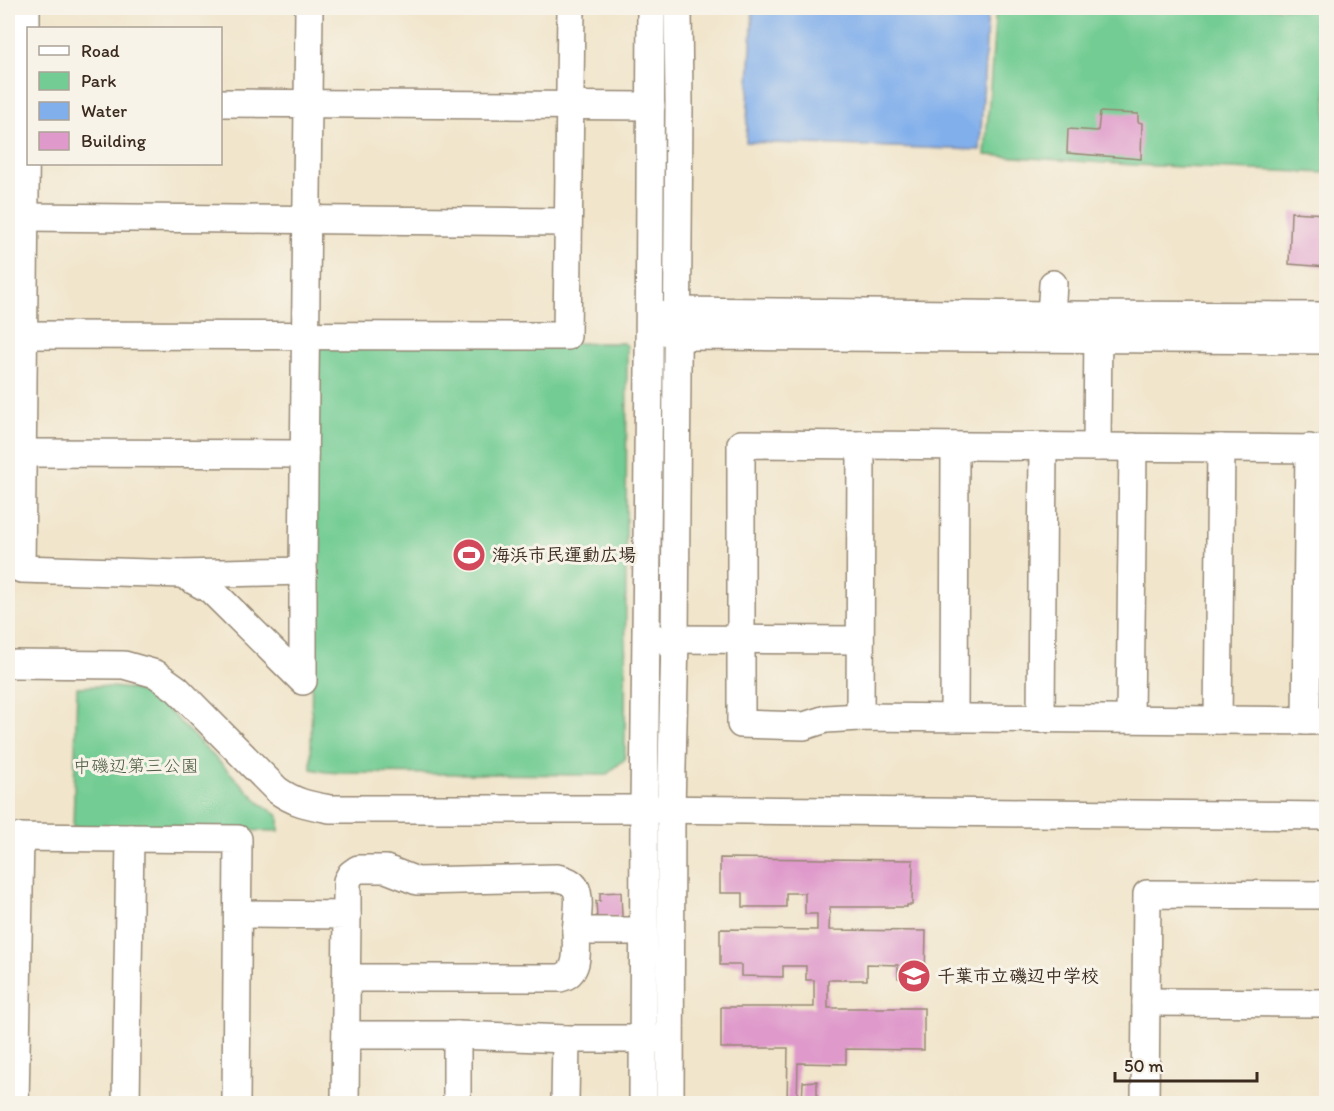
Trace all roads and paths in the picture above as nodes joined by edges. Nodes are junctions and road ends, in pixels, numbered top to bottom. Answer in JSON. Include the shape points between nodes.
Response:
{"nodes":[{"id":1,"x":26,"y":8,"type":"edge"},
{"id":2,"x":309,"y":8,"type":"edge"},
{"id":3,"x":571,"y":8,"type":"edge"},
{"id":4,"x":651,"y":8,"type":"edge"},
{"id":5,"x":678,"y":8,"type":"edge"},
{"id":6,"x":27,"y":100,"type":"edge"},
{"id":7,"x":222,"y":104,"type":"edge"},
{"id":8,"x":308,"y":105,"type":"junction"},
{"id":9,"x":570,"y":105,"type":"junction"},
{"id":10,"x":651,"y":105,"type":"junction"},
{"id":11,"x":24,"y":217,"type":"junction"},
{"id":12,"x":306,"y":221,"type":"junction"},
{"id":13,"x":568,"y":222,"type":"junction"},
{"id":14,"x":1053,"y":284,"type":"dead end"},
{"id":15,"x":1051,"y":315,"type":"junction"},
{"id":16,"x":1326,"y":316,"type":"edge"},
{"id":17,"x":676,"y":323,"type":"junction"},
{"id":18,"x":650,"y":324,"type":"junction"},
{"id":19,"x":1098,"y":327,"type":"junction"},
{"id":20,"x":305,"y":335,"type":"junction"},
{"id":21,"x":16,"y":336,"type":"edge"},
{"id":22,"x":1326,"y":340,"type":"edge"},
{"id":23,"x":861,"y":445,"type":"junction"},
{"id":24,"x":955,"y":446,"type":"junction"},
{"id":25,"x":1043,"y":447,"type":"junction"},
{"id":26,"x":1097,"y":447,"type":"junction"},
{"id":27,"x":1132,"y":447,"type":"junction"},
{"id":28,"x":1221,"y":448,"type":"junction"},
{"id":29,"x":1318,"y":449,"type":"edge"},
{"id":30,"x":23,"y":453,"type":"junction"},
{"id":31,"x":304,"y":454,"type":"junction"},
{"id":32,"x":303,"y":571,"type":"junction"},
{"id":33,"x":181,"y":574,"type":"junction"},
{"id":34,"x":647,"y":639,"type":"junction"},
{"id":35,"x":675,"y":639,"type":"junction"},
{"id":36,"x":740,"y":640,"type":"junction"},
{"id":37,"x":860,"y":640,"type":"junction"},
{"id":38,"x":8,"y":664,"type":"edge"},
{"id":39,"x":860,"y":717,"type":"junction"},
{"id":40,"x":954,"y":718,"type":"junction"},
{"id":41,"x":1041,"y":719,"type":"junction"},
{"id":42,"x":1130,"y":719,"type":"junction"},
{"id":43,"x":1218,"y":720,"type":"junction"},
{"id":44,"x":1316,"y":721,"type":"edge"},
{"id":45,"x":644,"y":809,"type":"junction"},
{"id":46,"x":672,"y":809,"type":"junction"},
{"id":47,"x":1326,"y":816,"type":"edge"},
{"id":48,"x":14,"y":837,"type":"edge"},
{"id":49,"x":130,"y":838,"type":"junction"},
{"id":50,"x":1326,"y":895,"type":"edge"},
{"id":51,"x":238,"y":914,"type":"junction"},
{"id":52,"x":347,"y":915,"type":"junction"},
{"id":53,"x":576,"y":931,"type":"junction"},
{"id":54,"x":644,"y":931,"type":"junction"},
{"id":55,"x":346,"y":978,"type":"junction"},
{"id":56,"x":1146,"y":1002,"type":"junction"},
{"id":57,"x":1326,"y":1003,"type":"edge"},
{"id":58,"x":346,"y":1035,"type":"junction"},
{"id":59,"x":457,"y":1035,"type":"junction"},
{"id":60,"x":566,"y":1039,"type":"junction"},
{"id":61,"x":671,"y":1039,"type":"junction"},
{"id":62,"x":644,"y":1040,"type":"junction"},
{"id":63,"x":15,"y":1104,"type":"edge"},
{"id":64,"x":126,"y":1104,"type":"edge"},
{"id":65,"x":236,"y":1104,"type":"edge"},
{"id":66,"x":345,"y":1104,"type":"edge"},
{"id":67,"x":457,"y":1104,"type":"edge"},
{"id":68,"x":566,"y":1104,"type":"edge"},
{"id":69,"x":643,"y":1104,"type":"edge"},
{"id":70,"x":670,"y":1104,"type":"edge"},
{"id":71,"x":1146,"y":1104,"type":"edge"}],
"edges":[{"from":1,"to":6,"type":"street"},
{"from":2,"to":8,"type":"street"},
{"from":3,"to":9,"type":"street"},
{"from":4,"to":10,"type":"street"},
{"from":5,"to":17,"type":"street"},
{"from":6,"to":11,"type":"street"},
{"from":7,"to":8,"type":"street"},
{"from":8,"to":9,"type":"street"},
{"from":8,"to":12,"type":"street"},
{"from":9,"to":10,"type":"street"},
{"from":9,"to":13,"type":"street"},
{"from":10,"to":18,"type":"street"},
{"from":11,"to":12,"type":"street"},
{"from":11,"to":21,"type":"street"},
{"from":12,"to":13,"type":"street"},
{"from":12,"to":20,"type":"street"},
{"from":13,"to":20,"type":"street","via":[[567,336]]},
{"from":14,"to":15,"type":"street"},
{"from":15,"to":17,"type":"street"},
{"from":15,"to":19,"type":"street"},
{"from":16,"to":19,"type":"street"},
{"from":17,"to":18,"type":"street"},
{"from":17,"to":19,"type":"street"},
{"from":17,"to":35,"type":"street"},
{"from":18,"to":34,"type":"street"},
{"from":19,"to":22,"type":"street"},
{"from":19,"to":26,"type":"street"},
{"from":20,"to":21,"type":"street"},
{"from":20,"to":31,"type":"street"},
{"from":21,"to":30,"type":"street"},
{"from":23,"to":24,"type":"street"},
{"from":23,"to":36,"type":"street","via":[[741,444]]},
{"from":23,"to":37,"type":"street"},
{"from":24,"to":25,"type":"street"},
{"from":24,"to":40,"type":"street"},
{"from":25,"to":26,"type":"street"},
{"from":25,"to":41,"type":"street"},
{"from":26,"to":27,"type":"street"},
{"from":27,"to":28,"type":"street"},
{"from":27,"to":42,"type":"street"},
{"from":28,"to":29,"type":"street"},
{"from":28,"to":43,"type":"street"},
{"from":29,"to":44,"type":"street"},
{"from":30,"to":31,"type":"street"},
{"from":30,"to":33,"type":"street","via":[[21,569]]},
{"from":31,"to":32,"type":"street"},
{"from":32,"to":33,"type":"street"},
{"from":32,"to":33,"type":"street","via":[[303,681],[212,590]]},
{"from":34,"to":35,"type":"street"},
{"from":34,"to":45,"type":"street"},
{"from":35,"to":36,"type":"street"},
{"from":35,"to":46,"type":"street"},
{"from":36,"to":37,"type":"street"},
{"from":36,"to":39,"type":"street","via":[[741,724],[804,726],[826,719]]},
{"from":37,"to":39,"type":"street"},
{"from":38,"to":45,"type":"street","via":[[124,665],[156,674],[177,689],[277,790],[305,805],[330,809]]},
{"from":39,"to":40,"type":"street"},
{"from":40,"to":41,"type":"street"},
{"from":41,"to":42,"type":"street"},
{"from":42,"to":43,"type":"street"},
{"from":43,"to":44,"type":"street"},
{"from":45,"to":46,"type":"street"},
{"from":45,"to":54,"type":"street"},
{"from":46,"to":47,"type":"street"},
{"from":46,"to":61,"type":"street"},
{"from":48,"to":49,"type":"street"},
{"from":48,"to":63,"type":"street"},
{"from":49,"to":51,"type":"street","via":[[238,839]]},
{"from":49,"to":64,"type":"street"},
{"from":50,"to":56,"type":"street","via":[[1147,894]]},
{"from":51,"to":52,"type":"street"},
{"from":51,"to":65,"type":"street"},
{"from":52,"to":53,"type":"street","via":[[347,881],[358,869],[386,869],[417,881],[557,878],[575,886]]},
{"from":52,"to":55,"type":"street"},
{"from":53,"to":54,"type":"street"},
{"from":53,"to":55,"type":"street","via":[[575,965],[567,976],[560,978]]},
{"from":54,"to":62,"type":"street"},
{"from":55,"to":58,"type":"street"},
{"from":56,"to":57,"type":"street"},
{"from":56,"to":71,"type":"street"},
{"from":58,"to":59,"type":"street"},
{"from":58,"to":66,"type":"street"},
{"from":59,"to":60,"type":"street"},
{"from":59,"to":67,"type":"street"},
{"from":60,"to":62,"type":"street"},
{"from":60,"to":68,"type":"street"},
{"from":61,"to":62,"type":"street"},
{"from":61,"to":70,"type":"street"},
{"from":62,"to":69,"type":"street"}]}
